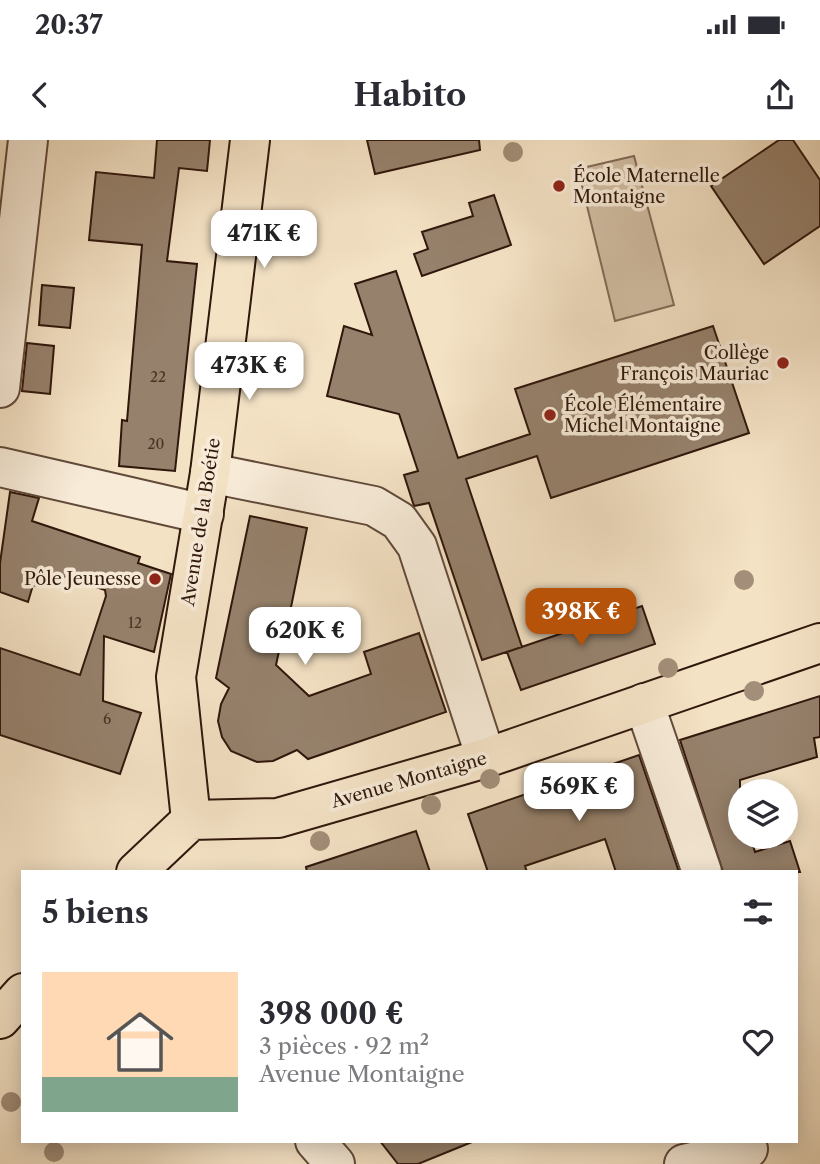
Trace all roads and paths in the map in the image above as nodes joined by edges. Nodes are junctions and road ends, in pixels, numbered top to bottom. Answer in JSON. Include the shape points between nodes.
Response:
{"nodes":[{"id":1,"x":28,"y":140,"type":"edge"},
{"id":2,"x":250,"y":140,"type":"edge"},
{"id":3,"x":0,"y":388,"type":"edge"},
{"id":4,"x":0,"y":467,"type":"edge"},
{"id":5,"x":210,"y":473,"type":"junction"},
{"id":6,"x":204,"y":514,"type":"junction"},
{"id":7,"x":820,"y":643,"type":"edge"},
{"id":8,"x":644,"y":703,"type":"junction"},
{"id":9,"x":486,"y":758,"type":"junction"},
{"id":10,"x":191,"y":820,"type":"junction"},
{"id":11,"x":138,"y":870,"type":"edge"},
{"id":12,"x":701,"y":870,"type":"edge"},
{"id":13,"x":21,"y":995,"type":"edge"},
{"id":14,"x":0,"y":1019,"type":"edge"},
{"id":15,"x":317,"y":1143,"type":"edge"},
{"id":16,"x":748,"y":1151,"type":"edge"},
{"id":17,"x":335,"y":1164,"type":"edge"},
{"id":18,"x":684,"y":1164,"type":"edge"}],
"edges":[{"from":1,"to":3,"type":"street"},
{"from":2,"to":5,"type":"main road","name":"Avenue de la Boétie"},
{"from":4,"to":6,"type":"street"},
{"from":5,"to":6,"type":"main road","name":"Avenue de la Boétie"},
{"from":5,"to":9,"type":"street","via":[[374,506],[399,521],[417,545]]},
{"from":6,"to":10,"type":"main road","name":"Avenue de la Boétie","via":[[176,677]]},
{"from":7,"to":8,"type":"main road","name":"Avenue Montaigne"},
{"from":8,"to":9,"type":"main road","name":"Avenue Montaigne"},
{"from":8,"to":12,"type":"street"},
{"from":9,"to":10,"type":"main road","name":"Avenue Montaigne","via":[[278,818]]},
{"from":10,"to":11,"type":"main road"},
{"from":13,"to":14,"type":"main road"},
{"from":15,"to":17,"type":"street"},
{"from":16,"to":18,"type":"street"}]}
